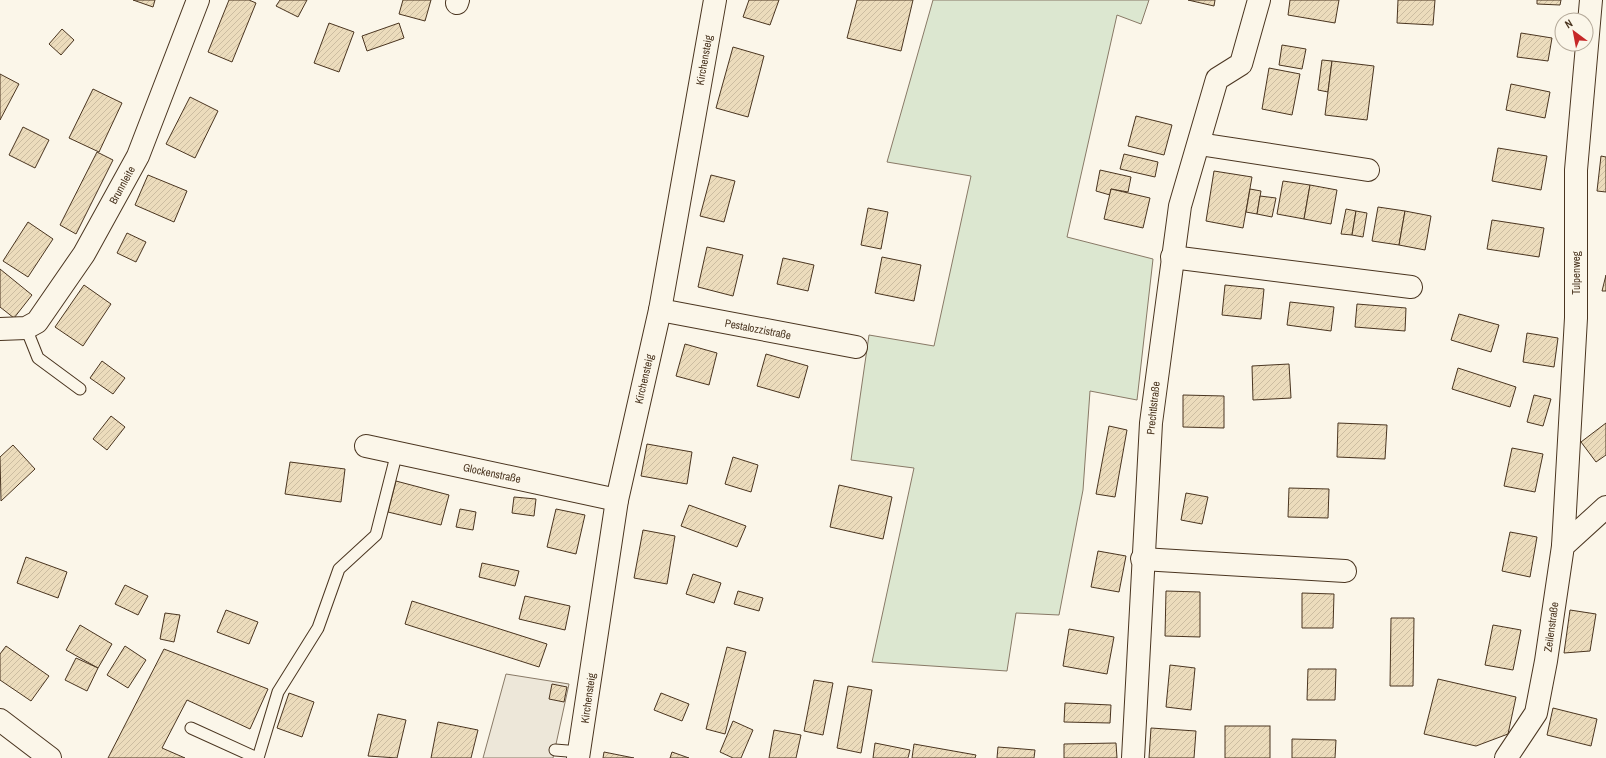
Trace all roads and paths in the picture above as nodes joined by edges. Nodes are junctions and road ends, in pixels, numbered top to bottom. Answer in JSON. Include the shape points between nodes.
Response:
{"nodes":[{"id":1,"x":198,"y":0,"type":"edge"},
{"id":2,"x":715,"y":0,"type":"edge"},
{"id":3,"x":1259,"y":0,"type":"edge"},
{"id":4,"x":1591,"y":0,"type":"edge"},
{"id":5,"x":1199,"y":144,"type":"junction"},
{"id":6,"x":1368,"y":170,"type":"dead end"},
{"id":7,"x":1172,"y":257,"type":"junction"},
{"id":8,"x":1411,"y":288,"type":"dead end"},
{"id":9,"x":660,"y":310,"type":"junction"},
{"id":10,"x":26,"y":328,"type":"junction"},
{"id":11,"x":0,"y":329,"type":"edge"},
{"id":12,"x":856,"y":347,"type":"dead end"},
{"id":13,"x":80,"y":389,"type":"dead end"},
{"id":14,"x":366,"y":446,"type":"dead end"},
{"id":15,"x":397,"y":452,"type":"junction"},
{"id":16,"x":617,"y":500,"type":"junction"},
{"id":17,"x":1606,"y":507,"type":"edge"},
{"id":18,"x":1562,"y":546,"type":"junction"},
{"id":19,"x":1142,"y":559,"type":"junction"},
{"id":20,"x":1345,"y":571,"type":"dead end"},
{"id":21,"x":0,"y":720,"type":"edge"},
{"id":22,"x":191,"y":728,"type":"dead end"},
{"id":23,"x":555,"y":750,"type":"dead end"},
{"id":24,"x":579,"y":755,"type":"edge"},
{"id":25,"x":50,"y":758,"type":"edge"},
{"id":26,"x":258,"y":758,"type":"edge"},
{"id":27,"x":1132,"y":758,"type":"edge"},
{"id":28,"x":1506,"y":758,"type":"edge"}],
"edges":[{"from":1,"to":10,"type":"street","name":"Brunnleite","via":[[138,156],[84,254],[37,322]]},
{"from":2,"to":9,"type":"street","name":"Kirchensteig"},
{"from":3,"to":5,"type":"street","name":"Prechtlstraße","via":[[1241,64],[1217,79]]},
{"from":4,"to":18,"type":"street","name":"Tulpenweg","via":[[1576,170],[1576,318]]},
{"from":5,"to":6,"type":"street"},
{"from":5,"to":7,"type":"street","name":"Prechtlstraße","via":[[1180,206]]},
{"from":7,"to":8,"type":"street"},
{"from":7,"to":19,"type":"street","name":"Prechtlstraße","via":[[1151,423]]},
{"from":9,"to":12,"type":"street","name":"Pestalozzistraße"},
{"from":9,"to":16,"type":"street","name":"Kirchensteig"},
{"from":10,"to":11,"type":"street"},
{"from":10,"to":13,"type":"lane","via":[[38,358]]},
{"from":14,"to":15,"type":"street","name":"Glockenstraße"},
{"from":15,"to":16,"type":"street","name":"Glockenstraße"},
{"from":15,"to":26,"type":"lane","via":[[376,535],[339,569],[318,628],[278,692]]},
{"from":16,"to":24,"type":"street","name":"Kirchensteig"},
{"from":17,"to":18,"type":"street"},
{"from":18,"to":28,"type":"street","name":"Zeilenstraße","via":[[1536,713]]},
{"from":19,"to":20,"type":"street"},
{"from":19,"to":27,"type":"street","name":"Prechtlstraße"},
{"from":21,"to":25,"type":"street"},
{"from":22,"to":26,"type":"lane"},
{"from":23,"to":24,"type":"lane"}]}
